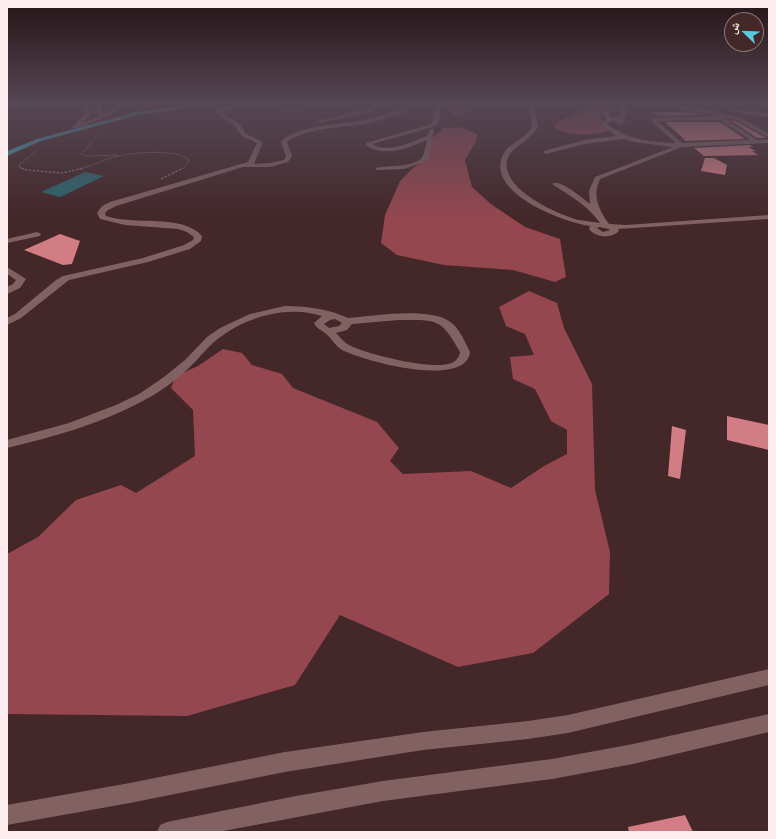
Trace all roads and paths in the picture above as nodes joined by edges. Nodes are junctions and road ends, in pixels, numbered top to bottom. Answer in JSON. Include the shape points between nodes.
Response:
{"nodes":[{"id":1,"x":31,"y":143,"type":"edge"},
{"id":2,"x":91,"y":143,"type":"edge"},
{"id":3,"x":260,"y":143,"type":"edge"},
{"id":4,"x":284,"y":143,"type":"edge"},
{"id":5,"x":369,"y":143,"type":"edge"},
{"id":6,"x":417,"y":143,"type":"edge"},
{"id":7,"x":429,"y":143,"type":"edge"},
{"id":8,"x":519,"y":143,"type":"edge"},
{"id":9,"x":580,"y":143,"type":"edge"},
{"id":10,"x":651,"y":143,"type":"edge"},
{"id":11,"x":734,"y":143,"type":"edge"},
{"id":12,"x":680,"y":146,"type":"junction"},
{"id":13,"x":38,"y":151,"type":"dead end"},
{"id":14,"x":546,"y":152,"type":"dead end"},
{"id":15,"x":7,"y":154,"type":"edge"},
{"id":16,"x":125,"y":154,"type":"junction"},
{"id":17,"x":242,"y":166,"type":"junction"},
{"id":18,"x":378,"y":169,"type":"dead end"},
{"id":19,"x":155,"y":182,"type":"dead end"},
{"id":20,"x":555,"y":184,"type":"dead end"},
{"id":21,"x":597,"y":213,"type":"junction"},
{"id":22,"x":769,"y":217,"type":"edge"},
{"id":23,"x":604,"y":228,"type":"junction"},
{"id":24,"x":37,"y":234,"type":"dead end"},
{"id":25,"x":7,"y":241,"type":"edge"},
{"id":26,"x":7,"y":270,"type":"edge"},
{"id":27,"x":7,"y":291,"type":"edge"},
{"id":28,"x":26,"y":310,"type":"junction"},
{"id":29,"x":7,"y":312,"type":"edge"},
{"id":30,"x":331,"y":316,"type":"junction"},
{"id":31,"x":346,"y":321,"type":"junction"},
{"id":32,"x":7,"y":322,"type":"edge"},
{"id":33,"x":329,"y":331,"type":"junction"},
{"id":34,"x":7,"y":444,"type":"edge"},
{"id":35,"x":769,"y":677,"type":"edge"},
{"id":36,"x":769,"y":723,"type":"edge"},
{"id":37,"x":7,"y":816,"type":"edge"},
{"id":38,"x":167,"y":832,"type":"edge"}],
"edges":[{"from":1,"to":15,"type":"main road"},
{"from":2,"to":16,"type":"path","via":[[81,154]]},
{"from":3,"to":17,"type":"street","via":[[253,162]]},
{"from":4,"to":17,"type":"street","via":[[289,156],[286,161],[270,165]]},
{"from":5,"to":6,"type":"street","via":[[380,149],[401,148]]},
{"from":7,"to":18,"type":"street","via":[[424,161]]},
{"from":8,"to":23,"type":"street","via":[[507,153],[503,161],[503,170],[512,185],[547,210]]},
{"from":9,"to":14,"type":"street"},
{"from":10,"to":12,"type":"street"},
{"from":11,"to":12,"type":"street"},
{"from":12,"to":21,"type":"street","via":[[597,178],[592,190]]},
{"from":13,"to":16,"type":"path","via":[[19,167],[26,170],[62,173]]},
{"from":16,"to":19,"type":"path","via":[[177,154],[188,159],[185,167]]},
{"from":17,"to":28,"type":"street","via":[[105,208],[101,213],[106,219],[173,226],[196,234],[198,238],[191,245],[174,252],[66,278]]},
{"from":20,"to":21,"type":"street"},
{"from":21,"to":23,"type":"street"},
{"from":22,"to":23,"type":"street"},
{"from":24,"to":25,"type":"street"},
{"from":26,"to":27,"type":"street","via":[[21,280],[17,286]]},
{"from":28,"to":29,"type":"street"},
{"from":28,"to":32,"type":"street"},
{"from":30,"to":31,"type":"street"},
{"from":30,"to":33,"type":"street","via":[[323,318],[318,323],[321,328]]},
{"from":30,"to":34,"type":"street","via":[[309,309],[288,309],[268,312],[243,321],[211,339],[165,382],[127,405],[70,428]]},
{"from":31,"to":33,"type":"street","via":[[343,328]]},
{"from":31,"to":33,"type":"street","via":[[422,317],[438,319],[447,324],[465,356],[455,365],[438,368],[367,356],[342,345]]},
{"from":35,"to":37,"type":"street","via":[[568,724],[423,741],[285,762]]},
{"from":36,"to":38,"type":"street","via":[[641,752],[559,767],[383,791]]}]}
